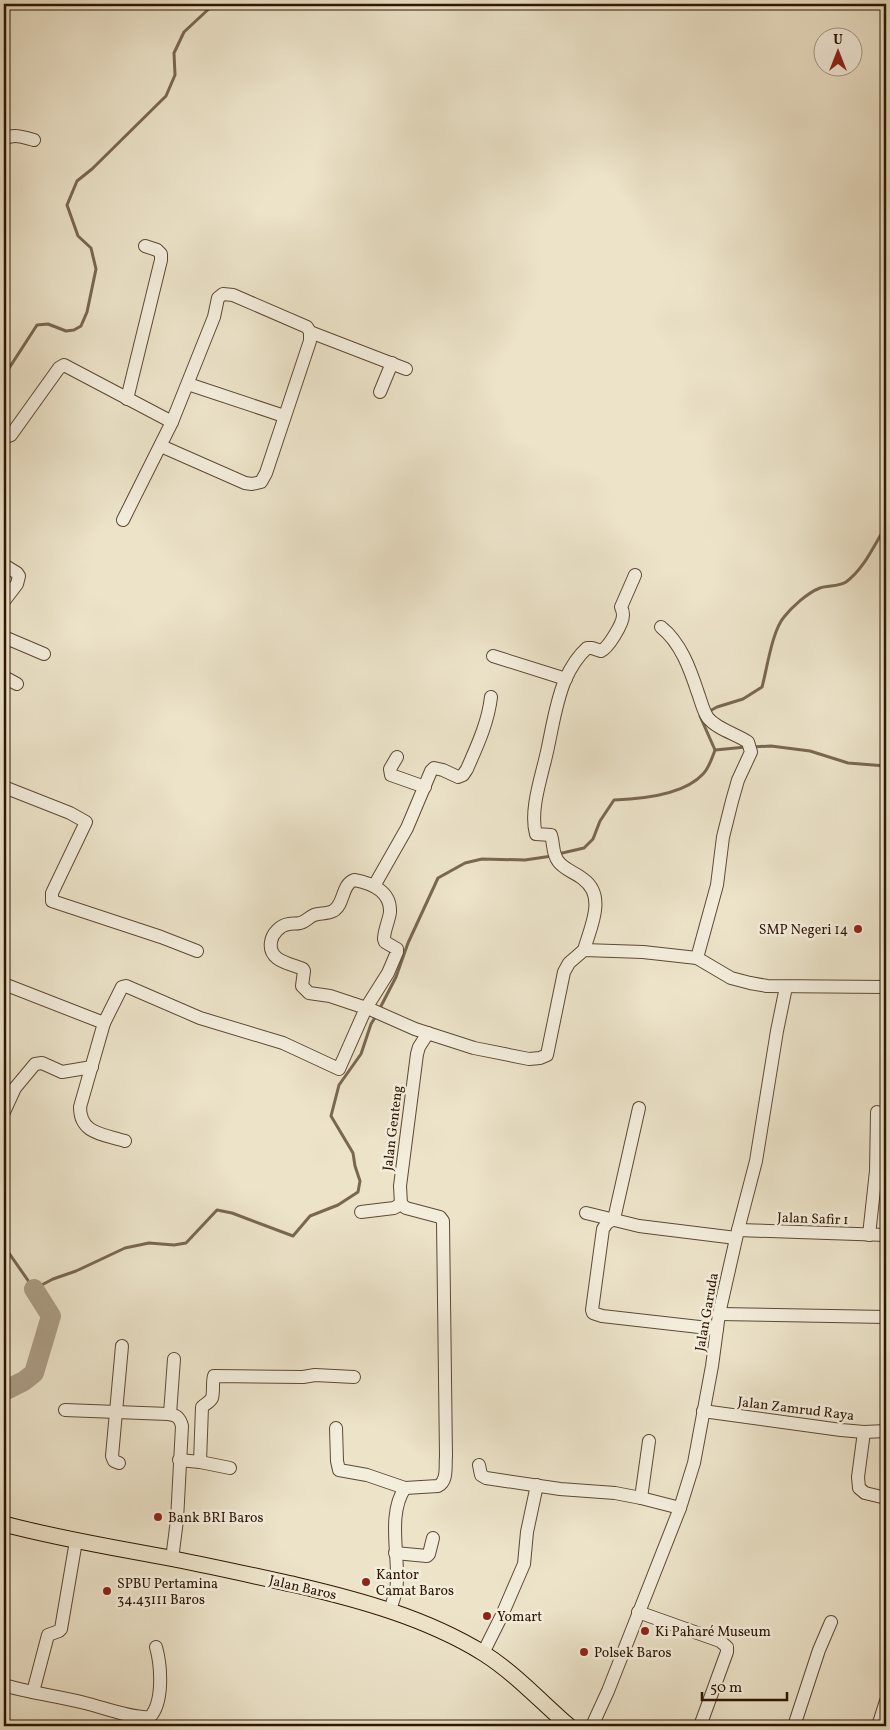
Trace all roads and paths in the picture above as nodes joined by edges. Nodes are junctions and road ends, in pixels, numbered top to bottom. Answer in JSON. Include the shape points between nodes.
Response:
{"nodes":[{"id":1,"x":4,"y":140,"type":"edge"},
{"id":2,"x":34,"y":140,"type":"dead end"},
{"id":3,"x":146,"y":246,"type":"dead end"},
{"id":4,"x":310,"y":332,"type":"junction"},
{"id":5,"x":392,"y":363,"type":"junction"},
{"id":6,"x":406,"y":369,"type":"dead end"},
{"id":7,"x":188,"y":384,"type":"junction"},
{"id":8,"x":380,"y":392,"type":"dead end"},
{"id":9,"x":127,"y":399,"type":"junction"},
{"id":10,"x":284,"y":416,"type":"junction"},
{"id":11,"x":172,"y":422,"type":"junction"},
{"id":12,"x":4,"y":438,"type":"edge"},
{"id":13,"x":161,"y":446,"type":"junction"},
{"id":14,"x":123,"y":520,"type":"dead end"},
{"id":15,"x":4,"y":564,"type":"edge"},
{"id":16,"x":635,"y":575,"type":"dead end"},
{"id":17,"x":4,"y":600,"type":"edge"},
{"id":18,"x":661,"y":627,"type":"dead end"},
{"id":19,"x":4,"y":637,"type":"edge"},
{"id":20,"x":44,"y":654,"type":"dead end"},
{"id":21,"x":493,"y":656,"type":"dead end"},
{"id":22,"x":4,"y":678,"type":"edge"},
{"id":23,"x":566,"y":678,"type":"junction"},
{"id":24,"x":17,"y":684,"type":"dead end"},
{"id":25,"x":491,"y":697,"type":"dead end"},
{"id":26,"x":397,"y":757,"type":"dead end"},
{"id":27,"x":4,"y":787,"type":"edge"},
{"id":28,"x":425,"y":787,"type":"junction"},
{"id":29,"x":374,"y":886,"type":"junction"},
{"id":30,"x":584,"y":950,"type":"junction"},
{"id":31,"x":197,"y":951,"type":"dead end"},
{"id":32,"x":697,"y":958,"type":"junction"},
{"id":33,"x":4,"y":984,"type":"edge"},
{"id":34,"x":786,"y":987,"type":"junction"},
{"id":35,"x":886,"y":988,"type":"edge"},
{"id":36,"x":373,"y":1011,"type":"junction"},
{"id":37,"x":104,"y":1023,"type":"junction"},
{"id":38,"x":428,"y":1033,"type":"junction"},
{"id":39,"x":92,"y":1067,"type":"junction"},
{"id":40,"x":639,"y":1108,"type":"dead end"},
{"id":41,"x":4,"y":1112,"type":"edge"},
{"id":42,"x":877,"y":1112,"type":"dead end"},
{"id":43,"x":125,"y":1141,"type":"dead end"},
{"id":44,"x":881,"y":1172,"type":"edge"},
{"id":45,"x":401,"y":1204,"type":"junction"},
{"id":46,"x":361,"y":1212,"type":"dead end"},
{"id":47,"x":586,"y":1212,"type":"dead end"},
{"id":48,"x":614,"y":1220,"type":"junction"},
{"id":49,"x":737,"y":1234,"type":"junction"},
{"id":50,"x":869,"y":1235,"type":"junction"},
{"id":51,"x":886,"y":1236,"type":"edge"},
{"id":52,"x":720,"y":1314,"type":"junction"},
{"id":53,"x":886,"y":1317,"type":"edge"},
{"id":54,"x":717,"y":1329,"type":"junction"},
{"id":55,"x":122,"y":1346,"type":"dead end"},
{"id":56,"x":174,"y":1359,"type":"dead end"},
{"id":57,"x":354,"y":1377,"type":"dead end"},
{"id":58,"x":65,"y":1410,"type":"dead end"},
{"id":59,"x":703,"y":1411,"type":"junction"},
{"id":60,"x":117,"y":1412,"type":"junction"},
{"id":61,"x":170,"y":1414,"type":"junction"},
{"id":62,"x":336,"y":1428,"type":"dead end"},
{"id":63,"x":886,"y":1431,"type":"edge"},
{"id":64,"x":864,"y":1432,"type":"junction"},
{"id":65,"x":649,"y":1441,"type":"dead end"},
{"id":66,"x":179,"y":1460,"type":"junction"},
{"id":67,"x":200,"y":1462,"type":"junction"},
{"id":68,"x":119,"y":1463,"type":"dead end"},
{"id":69,"x":479,"y":1465,"type":"dead end"},
{"id":70,"x":230,"y":1468,"type":"dead end"},
{"id":71,"x":537,"y":1485,"type":"junction"},
{"id":72,"x":405,"y":1488,"type":"junction"},
{"id":73,"x":641,"y":1498,"type":"junction"},
{"id":74,"x":886,"y":1498,"type":"edge"},
{"id":75,"x":680,"y":1508,"type":"junction"},
{"id":76,"x":4,"y":1524,"type":"edge"},
{"id":77,"x":433,"y":1538,"type":"dead end"},
{"id":78,"x":76,"y":1541,"type":"junction"},
{"id":79,"x":396,"y":1553,"type":"junction"},
{"id":80,"x":172,"y":1558,"type":"junction"},
{"id":81,"x":390,"y":1610,"type":"junction"},
{"id":82,"x":638,"y":1612,"type":"junction"},
{"id":83,"x":831,"y":1622,"type":"dead end"},
{"id":84,"x":156,"y":1647,"type":"dead end"},
{"id":85,"x":483,"y":1653,"type":"junction"},
{"id":86,"x":4,"y":1685,"type":"edge"},
{"id":87,"x":33,"y":1692,"type":"junction"},
{"id":88,"x":886,"y":1701,"type":"edge"},
{"id":89,"x":569,"y":1726,"type":"edge"},
{"id":90,"x":592,"y":1726,"type":"edge"},
{"id":91,"x":700,"y":1726,"type":"edge"},
{"id":92,"x":794,"y":1726,"type":"edge"},
{"id":93,"x":878,"y":1726,"type":"edge"}],
"edges":[{"from":1,"to":2,"type":"street","via":[[14,136]]},
{"from":3,"to":9,"type":"street","via":[[157,250],[161,260]]},
{"from":4,"to":5,"type":"street"},
{"from":4,"to":7,"type":"street","via":[[307,326],[233,295],[223,294],[218,298]]},
{"from":4,"to":10,"type":"street","via":[[310,341]]},
{"from":5,"to":6,"type":"street"},
{"from":5,"to":8,"type":"street"},
{"from":7,"to":10,"type":"street"},
{"from":7,"to":11,"type":"street"},
{"from":9,"to":11,"type":"street"},
{"from":9,"to":12,"type":"street","via":[[64,365],[11,435]]},
{"from":10,"to":13,"type":"street","via":[[261,482],[246,483]]},
{"from":11,"to":13,"type":"street"},
{"from":13,"to":14,"type":"street"},
{"from":15,"to":17,"type":"street","via":[[19,576],[17,584]]},
{"from":16,"to":23,"type":"street","via":[[621,607],[622,621],[606,647],[601,651],[587,648]]},
{"from":18,"to":32,"type":"street","via":[[681,651],[708,718],[748,742],[751,752],[732,801],[717,885]]},
{"from":19,"to":20,"type":"street"},
{"from":21,"to":23,"type":"street"},
{"from":22,"to":24,"type":"street"},
{"from":23,"to":30,"type":"street","via":[[555,710],[534,817],[536,834],[550,835],[559,863],[586,880],[595,897],[596,910]]},
{"from":25,"to":28,"type":"street","via":[[482,736],[463,775],[456,777],[434,768]]},
{"from":26,"to":28,"type":"street","via":[[390,769],[391,775]]},
{"from":27,"to":31,"type":"street","via":[[86,822],[52,893],[52,901]]},
{"from":28,"to":29,"type":"street","via":[[397,848]]},
{"from":29,"to":36,"type":"street","via":[[389,901],[384,939],[397,952]]},
{"from":29,"to":36,"type":"street","via":[[354,880],[350,882],[334,910],[280,927],[270,945],[273,956],[278,960],[303,969],[305,991]]},
{"from":30,"to":32,"type":"street"},
{"from":30,"to":38,"type":"street","via":[[564,972],[548,1051],[544,1057],[529,1059],[474,1048]]},
{"from":32,"to":34,"type":"street","via":[[731,978],[750,984]]},
{"from":33,"to":37,"type":"street"},
{"from":34,"to":35,"type":"street"},
{"from":34,"to":49,"type":"street","name":"Jalan Garuda","via":[[756,1161]]},
{"from":36,"to":37,"type":"street","via":[[338,1068],[283,1044],[200,1018],[126,986],[122,987]]},
{"from":36,"to":38,"type":"street"},
{"from":37,"to":39,"type":"street"},
{"from":38,"to":45,"type":"street","name":"Jalan Genteng","via":[[417,1054],[400,1186]]},
{"from":39,"to":41,"type":"street","via":[[62,1072],[35,1064],[16,1088]]},
{"from":39,"to":43,"type":"street","via":[[80,1107],[81,1120],[87,1128]]},
{"from":40,"to":48,"type":"street"},
{"from":42,"to":44,"type":"street"},
{"from":44,"to":50,"type":"street"},
{"from":45,"to":46,"type":"street","via":[[394,1208]]},
{"from":45,"to":72,"type":"street","via":[[440,1217],[443,1221],[446,1327],[444,1479],[438,1486]]},
{"from":47,"to":48,"type":"street","name":"Jalan Safir 1"},
{"from":48,"to":49,"type":"street","name":"Jalan Safir 1","via":[[639,1226]]},
{"from":48,"to":54,"type":"street","via":[[606,1223],[603,1229],[593,1313]]},
{"from":49,"to":50,"type":"street","name":"Jalan Safir 1"},
{"from":49,"to":52,"type":"street","name":"Jalan Garuda"},
{"from":50,"to":51,"type":"street","name":"Jalan Safir 1"},
{"from":52,"to":53,"type":"street"},
{"from":52,"to":54,"type":"street","name":"Jalan Garuda"},
{"from":54,"to":59,"type":"street","name":"Jalan Garuda"},
{"from":55,"to":60,"type":"street"},
{"from":56,"to":61,"type":"street"},
{"from":57,"to":67,"type":"street","via":[[214,1376],[212,1397],[202,1407]]},
{"from":58,"to":60,"type":"street"},
{"from":59,"to":64,"type":"street","name":"Jalan Zamrud Raya"},
{"from":59,"to":75,"type":"street","name":"Jalan Garuda","via":[[694,1462]]},
{"from":60,"to":61,"type":"street"},
{"from":60,"to":68,"type":"street","via":[[112,1459]]},
{"from":61,"to":66,"type":"street","via":[[175,1414],[181,1422]]},
{"from":62,"to":72,"type":"street","via":[[339,1470],[367,1475]]},
{"from":63,"to":64,"type":"street","name":"Jalan Zamrud Raya"},
{"from":64,"to":74,"type":"street","via":[[859,1488],[865,1493]]},
{"from":65,"to":73,"type":"street"},
{"from":66,"to":67,"type":"street"},
{"from":66,"to":80,"type":"street"},
{"from":67,"to":70,"type":"street"},
{"from":69,"to":71,"type":"street","via":[[481,1474],[486,1478]]},
{"from":71,"to":73,"type":"street"},
{"from":71,"to":85,"type":"street","via":[[524,1564]]},
{"from":72,"to":79,"type":"street","via":[[397,1509]]},
{"from":73,"to":75,"type":"street"},
{"from":75,"to":82,"type":"street","name":"Jalan Garuda"},
{"from":76,"to":78,"type":"main road","name":"Jalan Baros"},
{"from":77,"to":79,"type":"street","via":[[426,1556]]},
{"from":78,"to":80,"type":"main road","name":"Jalan Baros"},
{"from":78,"to":87,"type":"street","via":[[61,1629],[48,1635]]},
{"from":79,"to":81,"type":"street","via":[[397,1579]]},
{"from":80,"to":81,"type":"main road","name":"Jalan Baros","via":[[338,1595]]},
{"from":81,"to":85,"type":"main road","name":"Jalan Baros","via":[[455,1637]]},
{"from":82,"to":90,"type":"street","name":"Jalan Garuda"},
{"from":82,"to":91,"type":"street","via":[[720,1641],[727,1647]]},
{"from":83,"to":92,"type":"street"},
{"from":84,"to":87,"type":"street","via":[[160,1662],[159,1697],[150,1717]]},
{"from":85,"to":89,"type":"main road","name":"Jalan Baros"},
{"from":86,"to":87,"type":"street"},
{"from":88,"to":93,"type":"street"}]}
